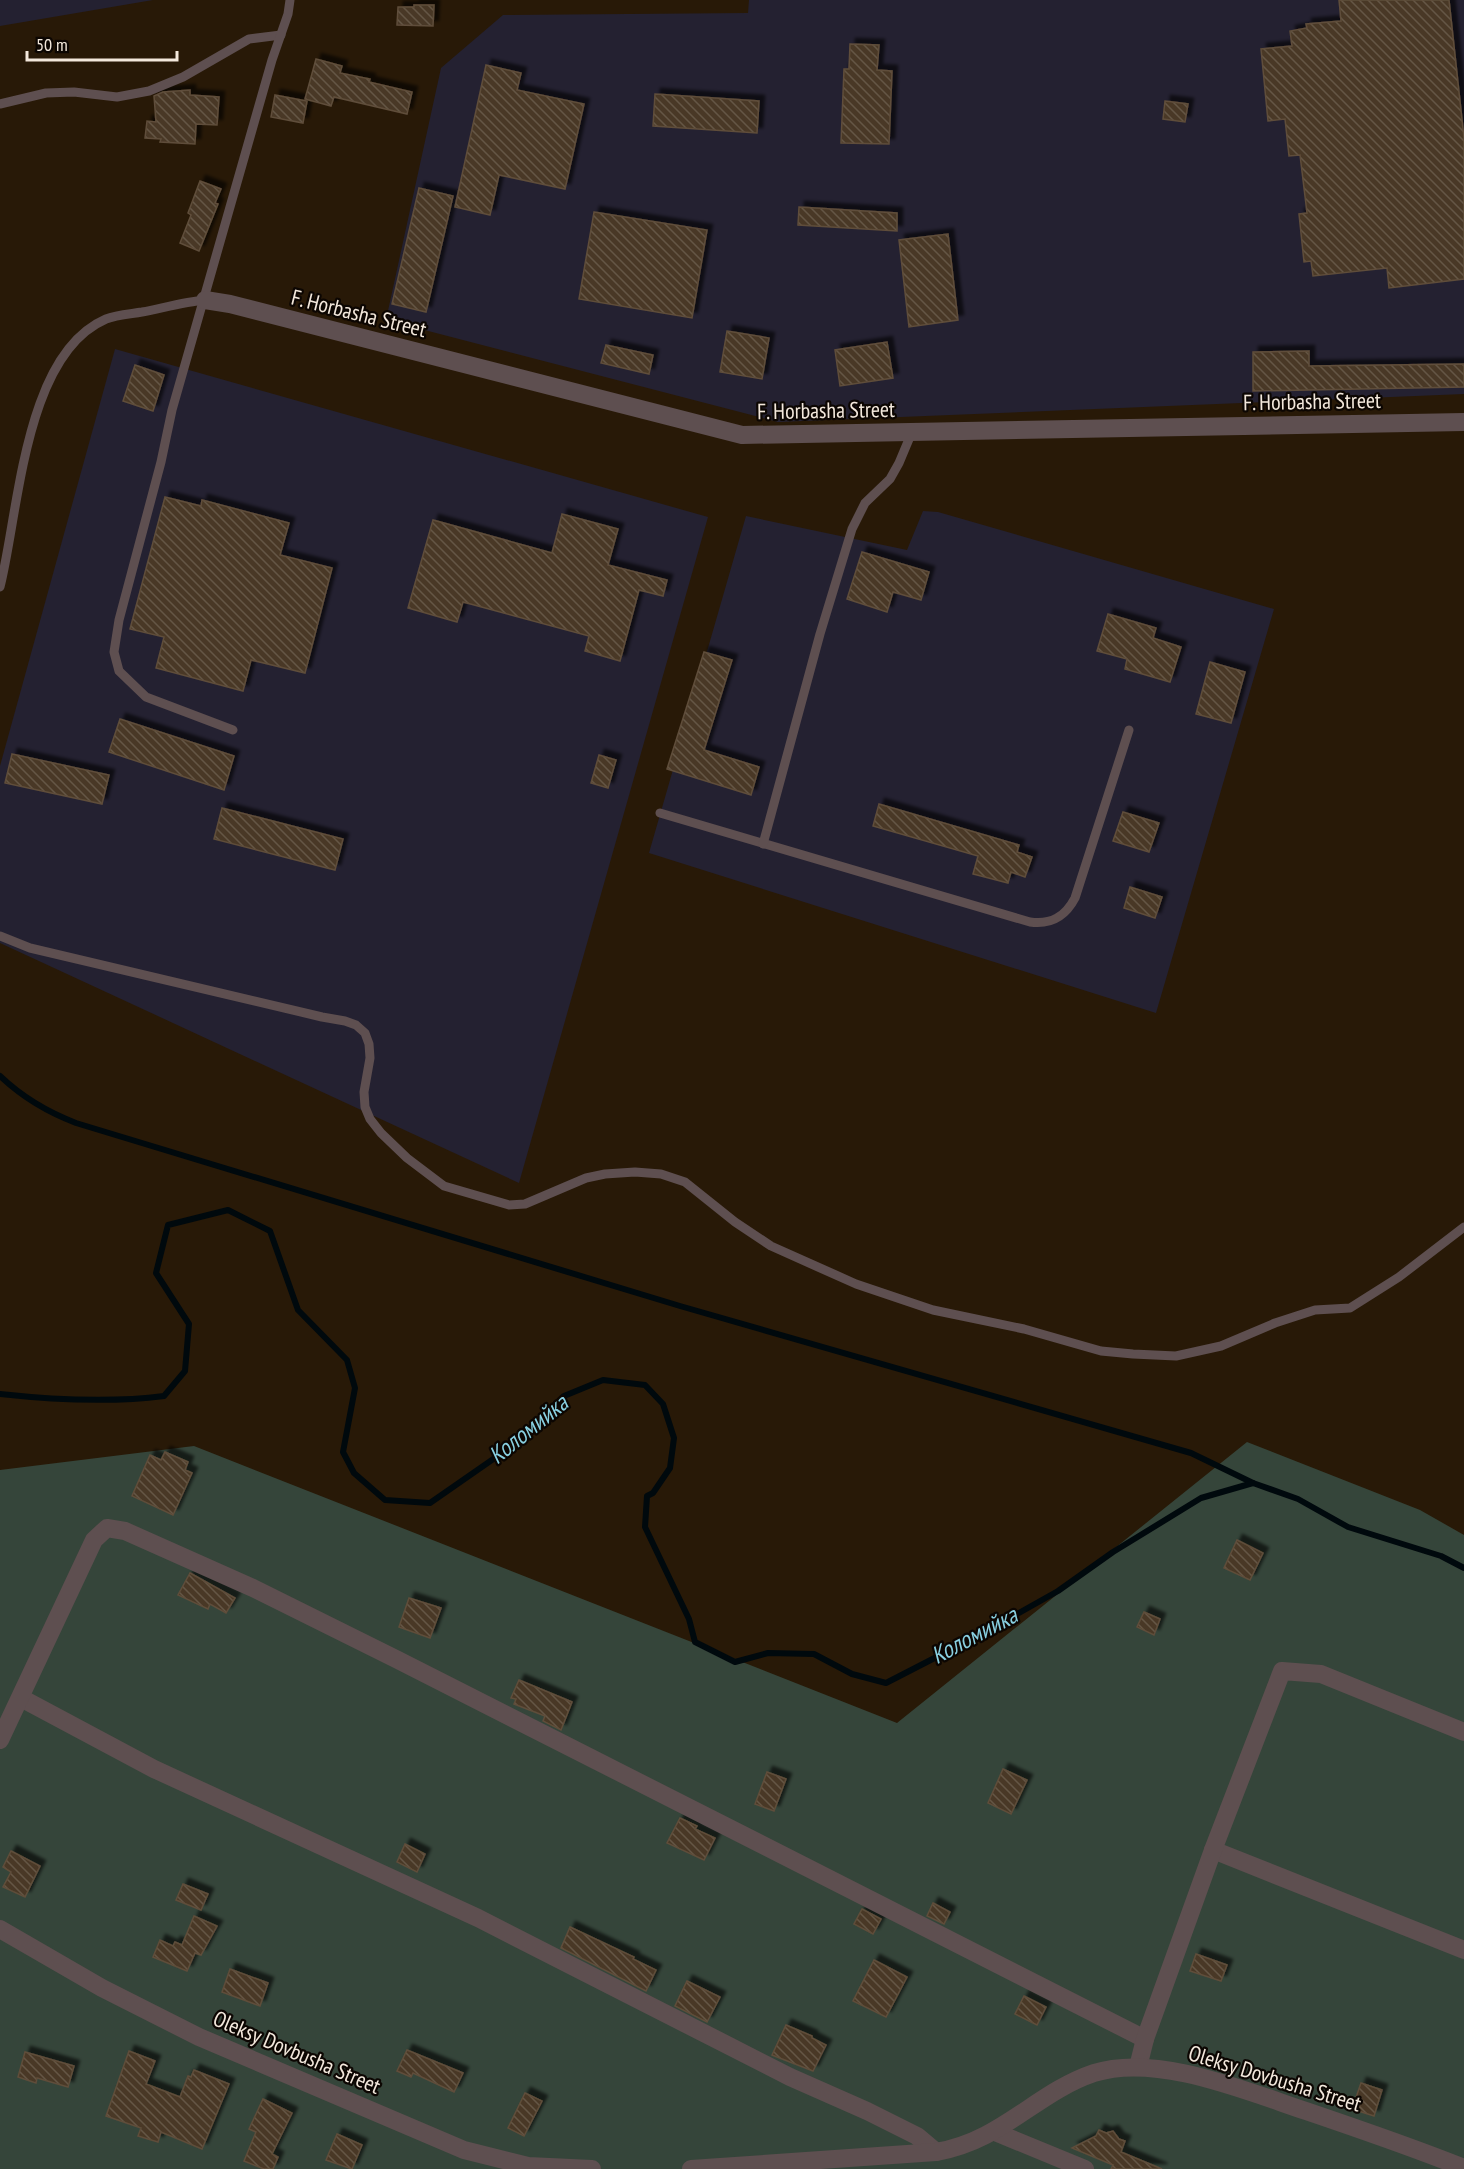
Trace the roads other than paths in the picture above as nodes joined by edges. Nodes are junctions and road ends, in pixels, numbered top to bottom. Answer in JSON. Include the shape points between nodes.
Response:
{"nodes":[{"id":1,"x":290,"y":0,"type":"edge"},
{"id":2,"x":281,"y":35,"type":"junction"},
{"id":3,"x":0,"y":104,"type":"edge"},
{"id":4,"x":205,"y":300,"type":"junction"},
{"id":5,"x":1464,"y":423,"type":"edge"},
{"id":6,"x":912,"y":432,"type":"junction"},
{"id":7,"x":0,"y":588,"type":"edge"},
{"id":8,"x":233,"y":730,"type":"dead end"},
{"id":9,"x":1129,"y":730,"type":"dead end"},
{"id":10,"x":660,"y":813,"type":"dead end"},
{"id":11,"x":764,"y":844,"type":"junction"},
{"id":12,"x":0,"y":936,"type":"edge"},
{"id":13,"x":1464,"y":1227,"type":"edge"},
{"id":14,"x":21,"y":1698,"type":"junction"},
{"id":15,"x":1464,"y":1732,"type":"edge"},
{"id":16,"x":0,"y":1740,"type":"edge"},
{"id":17,"x":1213,"y":1850,"type":"junction"},
{"id":18,"x":0,"y":1929,"type":"edge"},
{"id":19,"x":1464,"y":1950,"type":"edge"},
{"id":20,"x":1145,"y":2039,"type":"junction"},
{"id":21,"x":1138,"y":2067,"type":"junction"},
{"id":22,"x":995,"y":2132,"type":"junction"},
{"id":23,"x":936,"y":2152,"type":"junction"},
{"id":24,"x":1464,"y":2168,"type":"edge"},
{"id":25,"x":592,"y":2169,"type":"edge"},
{"id":26,"x":691,"y":2169,"type":"edge"},
{"id":27,"x":1085,"y":2169,"type":"edge"}],
"edges":[{"from":1,"to":2,"type":"lane"},
{"from":2,"to":3,"type":"lane","via":[[249,39],[183,77],[149,91],[117,97],[46,93]]},
{"from":2,"to":4,"type":"lane"},
{"from":4,"to":6,"type":"street","name":"F. Horbasha Street","via":[[742,435]]},
{"from":4,"to":7,"type":"lane","via":[[107,318],[70,346],[35,415]]},
{"from":4,"to":8,"type":"lane","via":[[172,410],[114,652],[119,671],[146,697]]},
{"from":5,"to":6,"type":"street","name":"F. Horbasha Street"},
{"from":6,"to":11,"type":"lane","via":[[890,479],[865,503],[852,530]]},
{"from":9,"to":11,"type":"lane","via":[[1075,898],[1065,914],[1048,922],[1030,922]]},
{"from":10,"to":11,"type":"lane"},
{"from":12,"to":13,"type":"lane","via":[[30,948],[356,1026],[369,1044],[364,1092],[370,1119],[407,1158],[444,1186],[509,1205],[525,1204],[605,1174],[661,1174],[685,1182],[771,1246],[856,1284],[933,1311],[1024,1329],[1101,1351],[1176,1356],[1221,1346],[1315,1310],[1350,1308],[1399,1277]]},
{"from":14,"to":16,"type":"street"},
{"from":14,"to":20,"type":"street","via":[[93,1540],[107,1528],[125,1531],[253,1588],[396,1659]]},
{"from":14,"to":23,"type":"street","via":[[154,1769],[478,1918],[790,2077],[867,2111],[917,2136]]},
{"from":15,"to":17,"type":"street","via":[[1321,1674],[1282,1671]]},
{"from":17,"to":19,"type":"street"},
{"from":17,"to":20,"type":"street"},
{"from":18,"to":25,"type":"street","name":"Oleksy Dovbusha Street","via":[[102,1988],[199,2037],[464,2150],[528,2166]]},
{"from":20,"to":21,"type":"street"},
{"from":21,"to":22,"type":"street","name":"Oleksy Dovbusha Street","via":[[1102,2071],[1080,2079]]},
{"from":21,"to":24,"type":"street","name":"Oleksy Dovbusha Street","via":[[1226,2084]]},
{"from":22,"to":23,"type":"street","name":"Oleksy Dovbusha Street"},
{"from":22,"to":27,"type":"street"},
{"from":23,"to":26,"type":"street","name":"Oleksy Dovbusha Street"}]}
